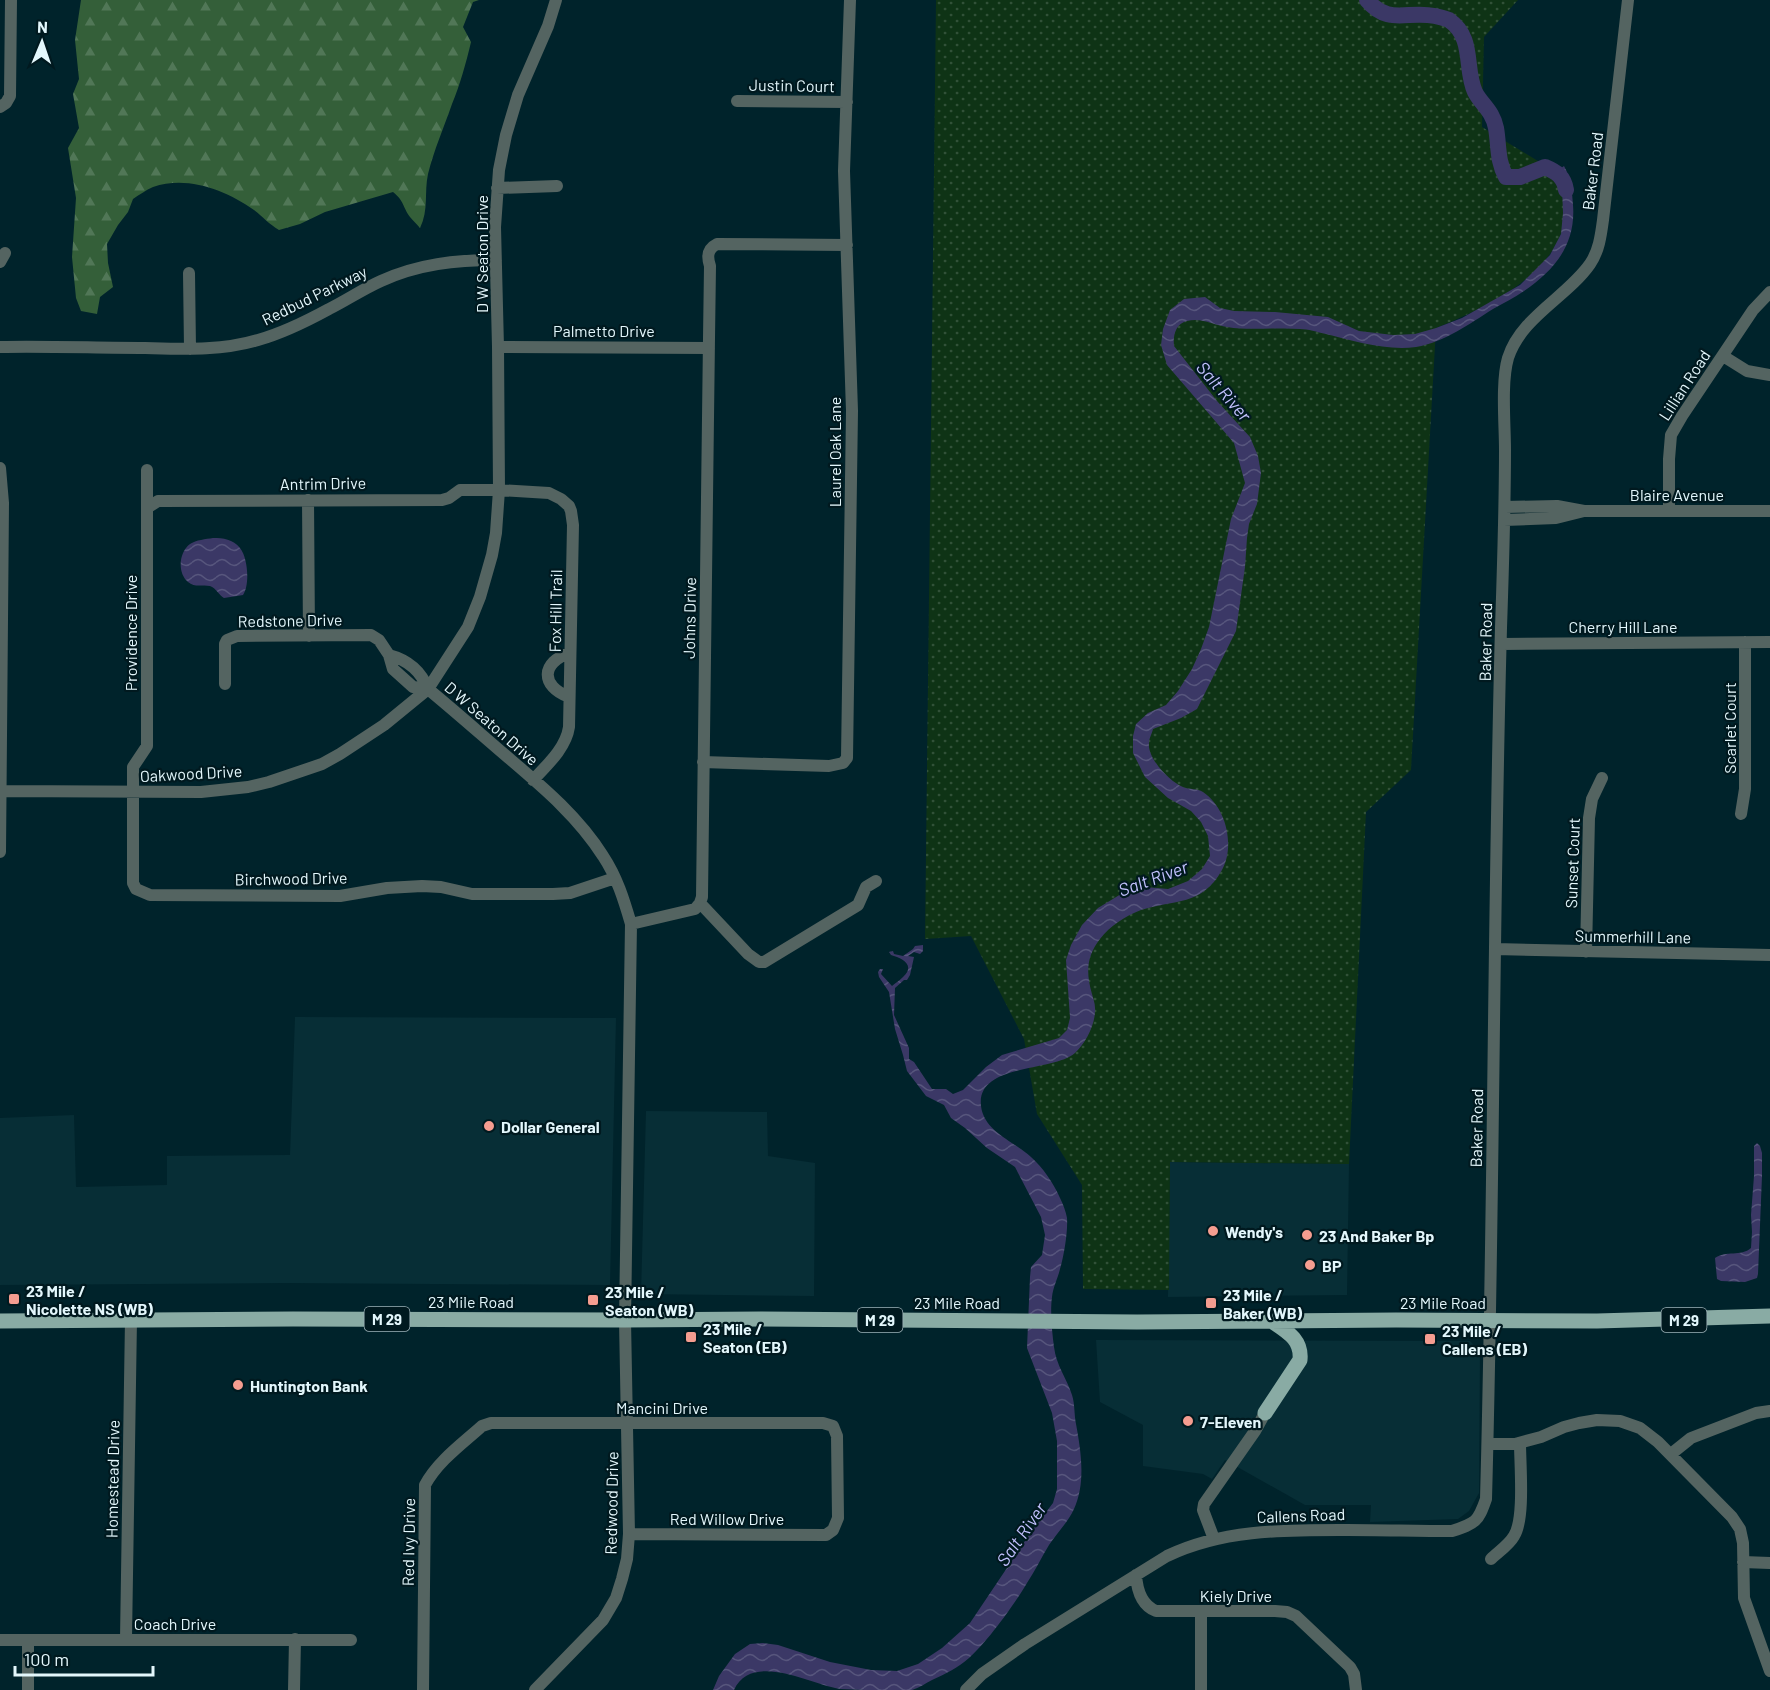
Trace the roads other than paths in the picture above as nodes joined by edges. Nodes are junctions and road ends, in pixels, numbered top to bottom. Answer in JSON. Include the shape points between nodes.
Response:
{"nodes":[{"id":1,"x":11,"y":0,"type":"edge"},
{"id":2,"x":556,"y":0,"type":"edge"},
{"id":3,"x":850,"y":0,"type":"edge"},
{"id":4,"x":1628,"y":0,"type":"edge"},
{"id":5,"x":737,"y":101,"type":"dead end"},
{"id":6,"x":847,"y":102,"type":"junction"},
{"id":7,"x":3,"y":105,"type":"edge"},
{"id":8,"x":557,"y":186,"type":"dead end"},
{"id":9,"x":497,"y":188,"type":"junction"},
{"id":10,"x":847,"y":245,"type":"junction"},
{"id":11,"x":496,"y":260,"type":"junction"},
{"id":12,"x":189,"y":273,"type":"dead end"},
{"id":13,"x":1770,"y":292,"type":"edge"},
{"id":14,"x":0,"y":347,"type":"edge"},
{"id":15,"x":498,"y":347,"type":"junction"},
{"id":16,"x":709,"y":348,"type":"junction"},
{"id":17,"x":190,"y":349,"type":"junction"},
{"id":18,"x":1723,"y":356,"type":"junction"},
{"id":19,"x":1770,"y":375,"type":"edge"},
{"id":20,"x":0,"y":468,"type":"edge"},
{"id":21,"x":147,"y":470,"type":"dead end"},
{"id":22,"x":499,"y":490,"type":"junction"},
{"id":23,"x":308,"y":500,"type":"junction"},
{"id":24,"x":1505,"y":507,"type":"junction"},
{"id":25,"x":147,"y":508,"type":"junction"},
{"id":26,"x":1584,"y":511,"type":"junction"},
{"id":27,"x":1669,"y":511,"type":"junction"},
{"id":28,"x":1770,"y":511,"type":"edge"},
{"id":29,"x":1504,"y":520,"type":"junction"},
{"id":30,"x":309,"y":636,"type":"junction"},
{"id":31,"x":1746,"y":642,"type":"junction"},
{"id":32,"x":1770,"y":642,"type":"edge"},
{"id":33,"x":1501,"y":644,"type":"junction"},
{"id":34,"x":570,"y":652,"type":"junction"},
{"id":35,"x":225,"y":684,"type":"dead end"},
{"id":36,"x":428,"y":689,"type":"junction"},
{"id":37,"x":569,"y":697,"type":"junction"},
{"id":38,"x":704,"y":762,"type":"junction"},
{"id":39,"x":1602,"y":778,"type":"dead end"},
{"id":40,"x":533,"y":780,"type":"junction"},
{"id":41,"x":0,"y":791,"type":"edge"},
{"id":42,"x":134,"y":792,"type":"junction"},
{"id":43,"x":1741,"y":814,"type":"dead end"},
{"id":44,"x":0,"y":852,"type":"edge"},
{"id":45,"x":615,"y":878,"type":"junction"},
{"id":46,"x":876,"y":881,"type":"dead end"},
{"id":47,"x":700,"y":903,"type":"junction"},
{"id":48,"x":631,"y":924,"type":"junction"},
{"id":49,"x":1495,"y":949,"type":"junction"},
{"id":50,"x":1586,"y":952,"type":"junction"},
{"id":51,"x":1770,"y":955,"type":"edge"},
{"id":52,"x":1770,"y":1316,"type":"edge"},
{"id":53,"x":131,"y":1319,"type":"junction"},
{"id":54,"x":626,"y":1320,"type":"junction"},
{"id":55,"x":1491,"y":1320,"type":"junction"},
{"id":56,"x":0,"y":1321,"type":"edge"},
{"id":57,"x":1273,"y":1322,"type":"junction"},
{"id":58,"x":1770,"y":1412,"type":"edge"},
{"id":59,"x":1264,"y":1413,"type":"joint"},
{"id":60,"x":490,"y":1423,"type":"joint"},
{"id":61,"x":628,"y":1424,"type":"junction"},
{"id":62,"x":1520,"y":1443,"type":"junction"},
{"id":63,"x":1488,"y":1444,"type":"junction"},
{"id":64,"x":1671,"y":1454,"type":"junction"},
{"id":65,"x":629,"y":1534,"type":"junction"},
{"id":66,"x":826,"y":1535,"type":"joint"},
{"id":67,"x":1215,"y":1539,"type":"junction"},
{"id":68,"x":1491,"y":1559,"type":"dead end"},
{"id":69,"x":1743,"y":1562,"type":"junction"},
{"id":70,"x":1770,"y":1563,"type":"edge"},
{"id":71,"x":1136,"y":1575,"type":"junction"},
{"id":72,"x":1201,"y":1611,"type":"junction"},
{"id":73,"x":126,"y":1639,"type":"junction"},
{"id":74,"x":295,"y":1639,"type":"junction"},
{"id":75,"x":0,"y":1640,"type":"edge"},
{"id":76,"x":28,"y":1640,"type":"junction"},
{"id":77,"x":351,"y":1640,"type":"dead end"},
{"id":78,"x":1770,"y":1671,"type":"edge"},
{"id":79,"x":28,"y":1690,"type":"edge"},
{"id":80,"x":294,"y":1690,"type":"edge"},
{"id":81,"x":423,"y":1690,"type":"edge"},
{"id":82,"x":535,"y":1690,"type":"edge"},
{"id":83,"x":966,"y":1690,"type":"edge"},
{"id":84,"x":1201,"y":1690,"type":"edge"},
{"id":85,"x":1356,"y":1690,"type":"edge"}],
"edges":[{"from":1,"to":7,"type":"street","via":[[11,87]]},
{"from":2,"to":9,"type":"street","name":"D W Seaton Drive","via":[[510,118]]},
{"from":3,"to":6,"type":"street","name":"Laurel Oak Lane"},
{"from":4,"to":24,"type":"street","name":"Baker Road","via":[[1599,245],[1590,264],[1525,328],[1509,357],[1505,382]]},
{"from":5,"to":6,"type":"street","name":"Justin Court"},
{"from":6,"to":10,"type":"street","name":"Laurel Oak Lane"},
{"from":8,"to":9,"type":"street"},
{"from":9,"to":11,"type":"street","name":"D W Seaton Drive"},
{"from":10,"to":16,"type":"street","name":"Johns Drive","via":[[717,244],[710,250],[708,261]]},
{"from":10,"to":38,"type":"street","name":"Laurel Oak Lane","via":[[852,411],[847,758],[829,766]]},
{"from":11,"to":15,"type":"street","name":"D W Seaton Drive"},
{"from":11,"to":17,"type":"street","name":"Redbud Parkway","via":[[417,268],[380,281],[329,309],[258,340]]},
{"from":12,"to":17,"type":"street"},
{"from":13,"to":18,"type":"street","name":"Lillian Road","via":[[1753,310]]},
{"from":14,"to":17,"type":"street","name":"Redbud Parkway"},
{"from":15,"to":16,"type":"street","name":"Palmetto Drive"},
{"from":15,"to":22,"type":"street","name":"D W Seaton Drive"},
{"from":16,"to":38,"type":"street","name":"Johns Drive"},
{"from":18,"to":19,"type":"street","via":[[1747,371]]},
{"from":18,"to":27,"type":"street","name":"Lillian Road","via":[[1671,435]]},
{"from":20,"to":41,"type":"street"},
{"from":21,"to":25,"type":"street","name":"Providence Drive"},
{"from":22,"to":23,"type":"street","name":"Antrim Drive","via":[[460,490],[442,500]]},
{"from":22,"to":34,"type":"street","name":"Fox Hill Trail","via":[[554,494],[566,502],[571,512]]},
{"from":22,"to":36,"type":"street","name":"D W Seaton Drive","via":[[494,544],[480,597],[468,627]]},
{"from":23,"to":25,"type":"street","name":"Antrim Drive","via":[[158,501]]},
{"from":23,"to":30,"type":"street"},
{"from":24,"to":26,"type":"street","name":"Blaire Avenue","via":[[1557,506]]},
{"from":24,"to":29,"type":"street","name":"Baker Road"},
{"from":25,"to":42,"type":"street","name":"Providence Drive","via":[[147,746],[133,767]]},
{"from":26,"to":27,"type":"street","name":"Blaire Avenue"},
{"from":26,"to":29,"type":"street","name":"Blaire Avenue","via":[[1556,518]]},
{"from":27,"to":28,"type":"street","name":"Blaire Avenue"},
{"from":29,"to":33,"type":"street","name":"Baker Road"},
{"from":30,"to":35,"type":"street","name":"Redstone Drive","via":[[242,636],[227,640]]},
{"from":30,"to":36,"type":"street","name":"Redstone Drive","via":[[370,635],[379,640],[389,655],[402,659],[422,676]]},
{"from":31,"to":32,"type":"street","name":"Cherry Hill Lane"},
{"from":31,"to":33,"type":"street","name":"Cherry Hill Lane"},
{"from":31,"to":43,"type":"street","name":"Scarlet Court","via":[[1745,789]]},
{"from":33,"to":49,"type":"street","name":"Baker Road"},
{"from":34,"to":37,"type":"street","name":"Fox Hill Trail"},
{"from":34,"to":37,"type":"street","via":[[552,662],[548,675],[553,687]]},
{"from":36,"to":40,"type":"street","name":"D W Seaton Drive"},
{"from":36,"to":42,"type":"street","name":"Oakwood Drive","via":[[340,754],[286,777],[224,790]]},
{"from":37,"to":40,"type":"street","name":"Fox Hill Trail","via":[[567,735]]},
{"from":38,"to":47,"type":"street","name":"Johns Drive"},
{"from":39,"to":50,"type":"street","name":"Sunset Court","via":[[1592,799],[1589,818]]},
{"from":40,"to":45,"type":"street","name":"D W Seaton Drive","via":[[581,826]]},
{"from":41,"to":42,"type":"street","name":"Oakwood Drive"},
{"from":41,"to":44,"type":"street"},
{"from":42,"to":45,"type":"street","name":"Birchwood Drive","via":[[133,883],[136,889],[150,895],[340,896],[422,886],[472,894],[562,894]]},
{"from":45,"to":48,"type":"street","name":"D W Seaton Drive"},
{"from":46,"to":47,"type":"street","via":[[866,887],[858,905],[764,962],[748,954]]},
{"from":47,"to":48,"type":"street","via":[[695,909]]},
{"from":48,"to":54,"type":"street","name":"D W Seaton Drive"},
{"from":49,"to":50,"type":"street","name":"Summerhill Lane"},
{"from":49,"to":55,"type":"street","name":"Baker Road"},
{"from":50,"to":51,"type":"street","name":"Summerhill Lane"},
{"from":52,"to":55,"type":"main road","name":"23 Mile Road","number":"M 29"},
{"from":53,"to":54,"type":"main road","name":"23 Mile Road","number":"M 29"},
{"from":53,"to":56,"type":"main road","name":"23 Mile Road","number":"M 29"},
{"from":53,"to":73,"type":"street","name":"Homestead Drive"},
{"from":54,"to":57,"type":"main road","name":"23 Mile Road","number":"M 29"},
{"from":54,"to":61,"type":"street","name":"Redwood Drive"},
{"from":55,"to":57,"type":"main road","name":"23 Mile Road","number":"M 29"},
{"from":55,"to":63,"type":"street","name":"Callens Road"},
{"from":57,"to":59,"type":"main road","via":[[1296,1339],[1300,1354],[1299,1364]]},
{"from":58,"to":64,"type":"street","via":[[1756,1413],[1691,1438]]},
{"from":59,"to":67,"type":"street","via":[[1204,1504]]},
{"from":60,"to":61,"type":"street","name":"Mancini Drive"},
{"from":60,"to":81,"type":"street","name":"Red Ivy Drive","via":[[441,1464],[425,1485]]},
{"from":61,"to":65,"type":"street","name":"Redwood Drive"},
{"from":61,"to":66,"type":"street","name":"Mancini Drive","via":[[833,1426],[837,1436],[838,1518]]},
{"from":62,"to":63,"type":"street"},
{"from":62,"to":64,"type":"street","via":[[1579,1423],[1620,1421],[1640,1428]]},
{"from":62,"to":68,"type":"street","via":[[1518,1530]]},
{"from":63,"to":67,"type":"street","name":"Callens Road","via":[[1486,1499],[1473,1524],[1452,1531],[1286,1530]]},
{"from":64,"to":69,"type":"street","via":[[1732,1517],[1740,1529]]},
{"from":65,"to":66,"type":"street","name":"Red Willow Drive"},
{"from":65,"to":82,"type":"street","name":"Redwood Drive","via":[[622,1579],[603,1620]]},
{"from":67,"to":71,"type":"street","name":"Callens Road","via":[[1182,1549]]},
{"from":69,"to":70,"type":"street"},
{"from":69,"to":78,"type":"street","via":[[1744,1598]]},
{"from":71,"to":72,"type":"street","name":"Kiely Drive","via":[[1139,1592],[1150,1609]]},
{"from":71,"to":83,"type":"street","name":"Callens Road","via":[[1025,1644]]},
{"from":72,"to":84,"type":"street"},
{"from":72,"to":85,"type":"street","name":"Kiely Drive","via":[[1275,1611],[1296,1616],[1350,1667]]},
{"from":73,"to":74,"type":"street","name":"Coach Drive"},
{"from":73,"to":76,"type":"street","name":"Coach Drive"},
{"from":74,"to":77,"type":"street","name":"Coach Drive"},
{"from":74,"to":80,"type":"street"},
{"from":75,"to":76,"type":"street","name":"Coach Drive"},
{"from":76,"to":79,"type":"street"}]}
